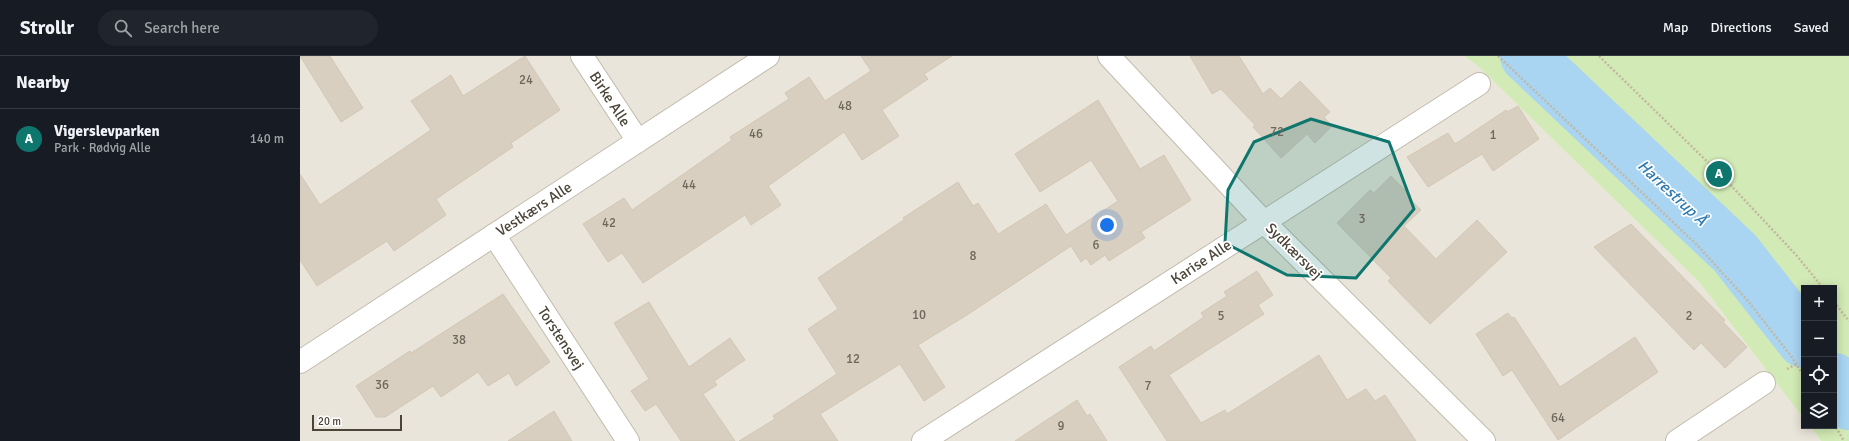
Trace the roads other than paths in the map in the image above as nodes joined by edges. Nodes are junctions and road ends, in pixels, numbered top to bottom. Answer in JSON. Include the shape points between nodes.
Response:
{"nodes":[{"id":1,"x":582,"y":56,"type":"edge"},
{"id":2,"x":768,"y":56,"type":"edge"},
{"id":3,"x":1109,"y":56,"type":"edge"},
{"id":4,"x":1479,"y":84,"type":"dead end"},
{"id":5,"x":638,"y":141,"type":"junction"},
{"id":6,"x":1264,"y":222,"type":"junction"},
{"id":7,"x":494,"y":235,"type":"junction"},
{"id":8,"x":300,"y":362,"type":"edge"},
{"id":9,"x":1764,"y":383,"type":"dead end"},
{"id":10,"x":628,"y":441,"type":"edge"},
{"id":11,"x":923,"y":441,"type":"edge"},
{"id":12,"x":1484,"y":441,"type":"edge"},
{"id":13,"x":1677,"y":441,"type":"edge"}],
"edges":[{"from":1,"to":5,"type":"street","name":"Birke Alle"},
{"from":2,"to":5,"type":"street","name":"Vestkærs Alle"},
{"from":3,"to":6,"type":"street","name":"Sydkærsvej"},
{"from":4,"to":6,"type":"street","name":"Karise Alle"},
{"from":5,"to":7,"type":"street","name":"Vestkærs Alle"},
{"from":6,"to":11,"type":"street","name":"Karise Alle"},
{"from":6,"to":12,"type":"street","name":"Sydkærsvej"},
{"from":7,"to":8,"type":"street","name":"Vestkærs Alle"},
{"from":7,"to":10,"type":"street","name":"Torstensvej"},
{"from":9,"to":13,"type":"street"}]}
